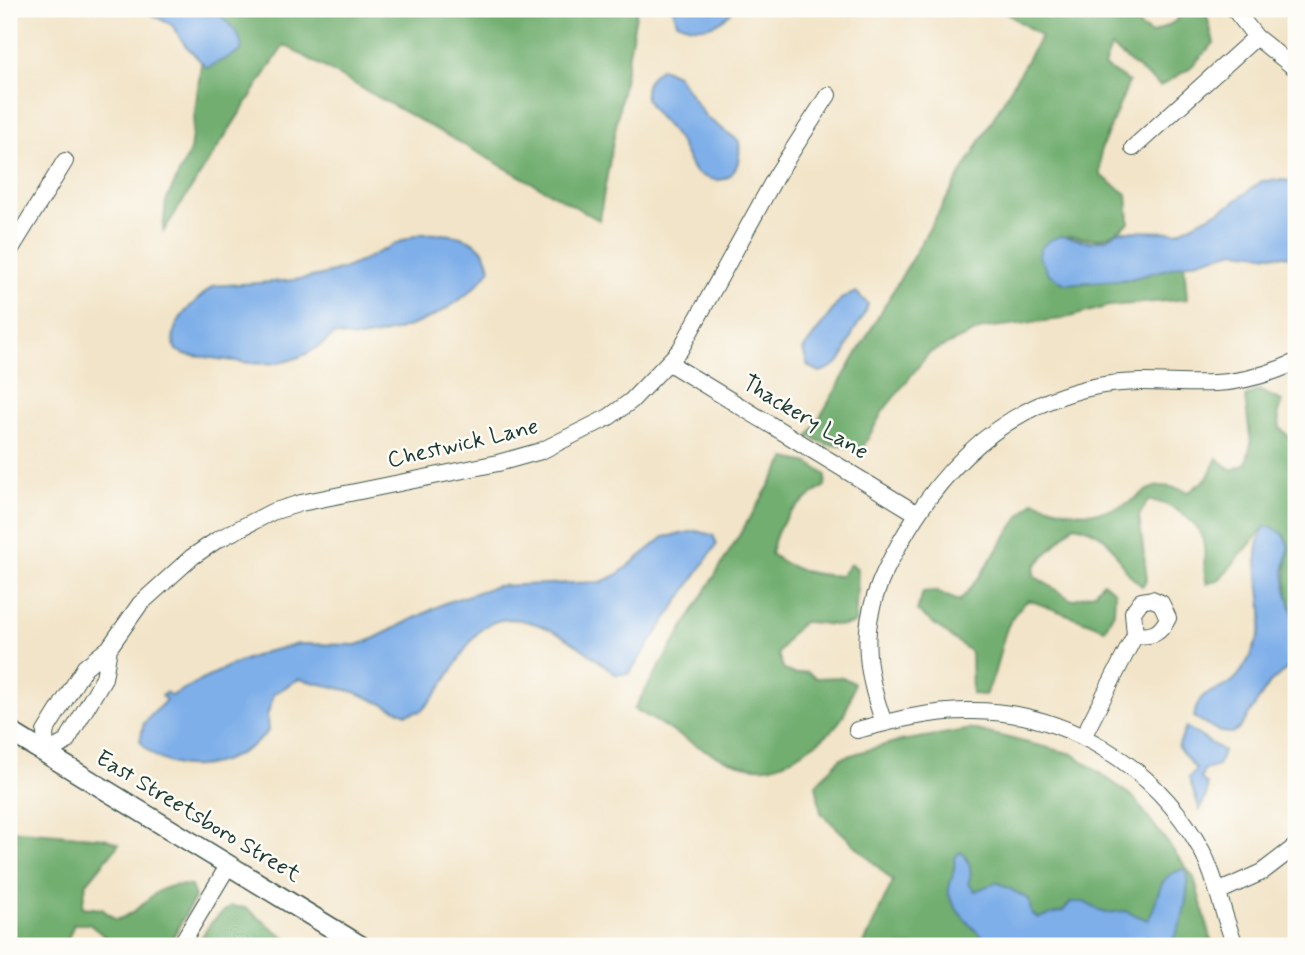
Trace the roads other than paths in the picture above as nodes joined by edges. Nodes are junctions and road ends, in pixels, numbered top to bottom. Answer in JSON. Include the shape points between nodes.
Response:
{"nodes":[{"id":1,"x":1234,"y":9,"type":"edge"},
{"id":2,"x":1255,"y":37,"type":"junction"},
{"id":3,"x":1296,"y":69,"type":"edge"},
{"id":4,"x":828,"y":95,"type":"dead end"},
{"id":5,"x":1133,"y":148,"type":"dead end"},
{"id":6,"x":65,"y":161,"type":"dead end"},
{"id":7,"x":9,"y":252,"type":"edge"},
{"id":8,"x":1296,"y":362,"type":"edge"},
{"id":9,"x":669,"y":363,"type":"junction"},
{"id":10,"x":916,"y":513,"type":"junction"},
{"id":11,"x":1135,"y":635,"type":"dead end"},
{"id":12,"x":109,"y":648,"type":"junction"},
{"id":13,"x":884,"y":723,"type":"junction"},
{"id":14,"x":857,"y":730,"type":"dead end"},
{"id":15,"x":9,"y":731,"type":"edge"},
{"id":16,"x":1083,"y":737,"type":"junction"},
{"id":17,"x":46,"y":753,"type":"junction"},
{"id":18,"x":1296,"y":846,"type":"edge"},
{"id":19,"x":228,"y":866,"type":"junction"},
{"id":20,"x":1218,"y":892,"type":"junction"},
{"id":21,"x":180,"y":946,"type":"edge"},
{"id":22,"x":361,"y":946,"type":"edge"},
{"id":23,"x":1236,"y":946,"type":"edge"}],
"edges":[{"from":1,"to":2,"type":"street"},
{"from":2,"to":3,"type":"street"},
{"from":2,"to":5,"type":"street"},
{"from":4,"to":9,"type":"street","name":"Chestwick Lane","via":[[754,215],[701,316]]},
{"from":6,"to":7,"type":"street"},
{"from":8,"to":10,"type":"street","via":[[1233,382],[1127,382],[1048,400],[980,440]]},
{"from":9,"to":10,"type":"street","name":"Thackery Lane"},
{"from":9,"to":12,"type":"street","name":"Chestwick Lane","via":[[609,417],[541,451],[301,503],[242,526],[166,579],[140,604]]},
{"from":10,"to":13,"type":"street","via":[[878,587],[868,629],[870,675]]},
{"from":11,"to":16,"type":"street"},
{"from":12,"to":17,"type":"street","name":"Chestwick Lane","via":[[85,667],[46,732]]},
{"from":12,"to":17,"type":"street","name":"Chestwick Lane","via":[[104,678],[66,742]]},
{"from":13,"to":14,"type":"street"},
{"from":13,"to":16,"type":"street","via":[[952,711],[984,711],[1032,718]]},
{"from":15,"to":17,"type":"main road","name":"East Streetsboro Street"},
{"from":16,"to":20,"type":"street","via":[[1126,763],[1161,794],[1203,853]]},
{"from":17,"to":19,"type":"main road","name":"East Streetsboro Street"},
{"from":18,"to":20,"type":"street","via":[[1272,866]]},
{"from":19,"to":21,"type":"street"},
{"from":19,"to":22,"type":"main road","name":"East Streetsboro Street"},
{"from":20,"to":23,"type":"street"}]}
